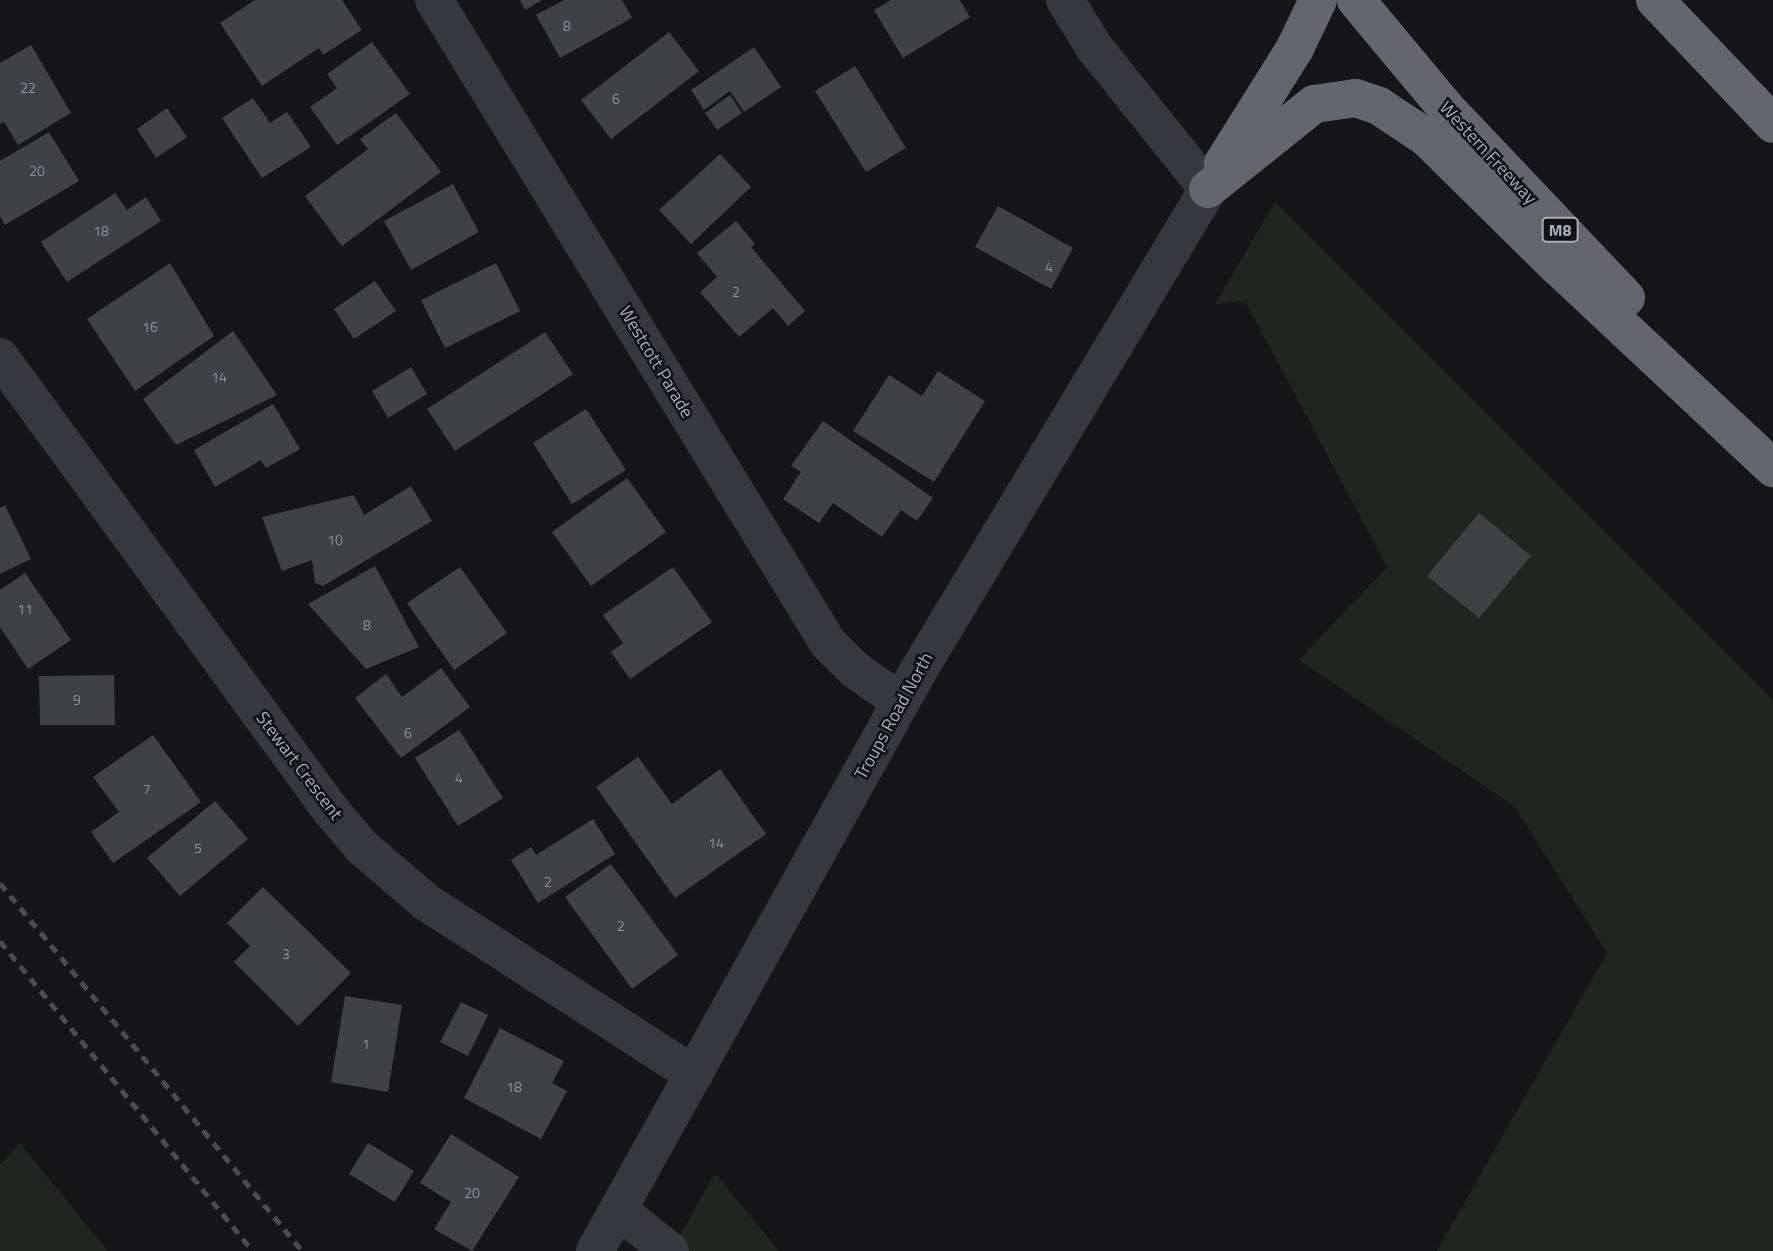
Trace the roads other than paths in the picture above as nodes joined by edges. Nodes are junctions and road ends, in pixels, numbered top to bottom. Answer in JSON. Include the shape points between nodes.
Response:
{"nodes":[{"id":1,"x":434,"y":0,"type":"edge"},
{"id":2,"x":1065,"y":0,"type":"edge"},
{"id":3,"x":1318,"y":0,"type":"edge"},
{"id":4,"x":1356,"y":0,"type":"edge"},
{"id":5,"x":1655,"y":0,"type":"edge"},
{"id":6,"x":1773,"y":124,"type":"edge"},
{"id":7,"x":1208,"y":189,"type":"junction"},
{"id":8,"x":0,"y":357,"type":"edge"},
{"id":9,"x":1773,"y":452,"type":"edge"},
{"id":10,"x":1773,"y":468,"type":"edge"},
{"id":11,"x":901,"y":702,"type":"junction"},
{"id":12,"x":694,"y":1075,"type":"junction"},
{"id":13,"x":618,"y":1210,"type":"junction"},
{"id":14,"x":595,"y":1251,"type":"edge"},
{"id":15,"x":670,"y":1251,"type":"edge"}],
"edges":[{"from":1,"to":11,"type":"street","name":"Westcott Parade","via":[[828,643],[853,669]]},
{"from":2,"to":7,"type":"street","via":[[1094,47]]},
{"from":3,"to":7,"type":"highway","via":[[1295,48]]},
{"from":4,"to":9,"type":"highway","name":"Western Freeway","number":"M8","via":[[1513,180]]},
{"from":5,"to":6,"type":"highway"},
{"from":7,"to":10,"type":"highway","via":[[1314,104],[1356,97],[1379,106],[1437,147]]},
{"from":7,"to":11,"type":"street","name":"Troups Road North"},
{"from":8,"to":12,"type":"street","name":"Stewart Crescent","via":[[320,797],[362,846],[426,902]]},
{"from":11,"to":12,"type":"street","name":"Troups Road North"},
{"from":12,"to":13,"type":"street","name":"Troups Road North"},
{"from":13,"to":14,"type":"street","name":"Troups Road North"},
{"from":13,"to":15,"type":"street"}]}
